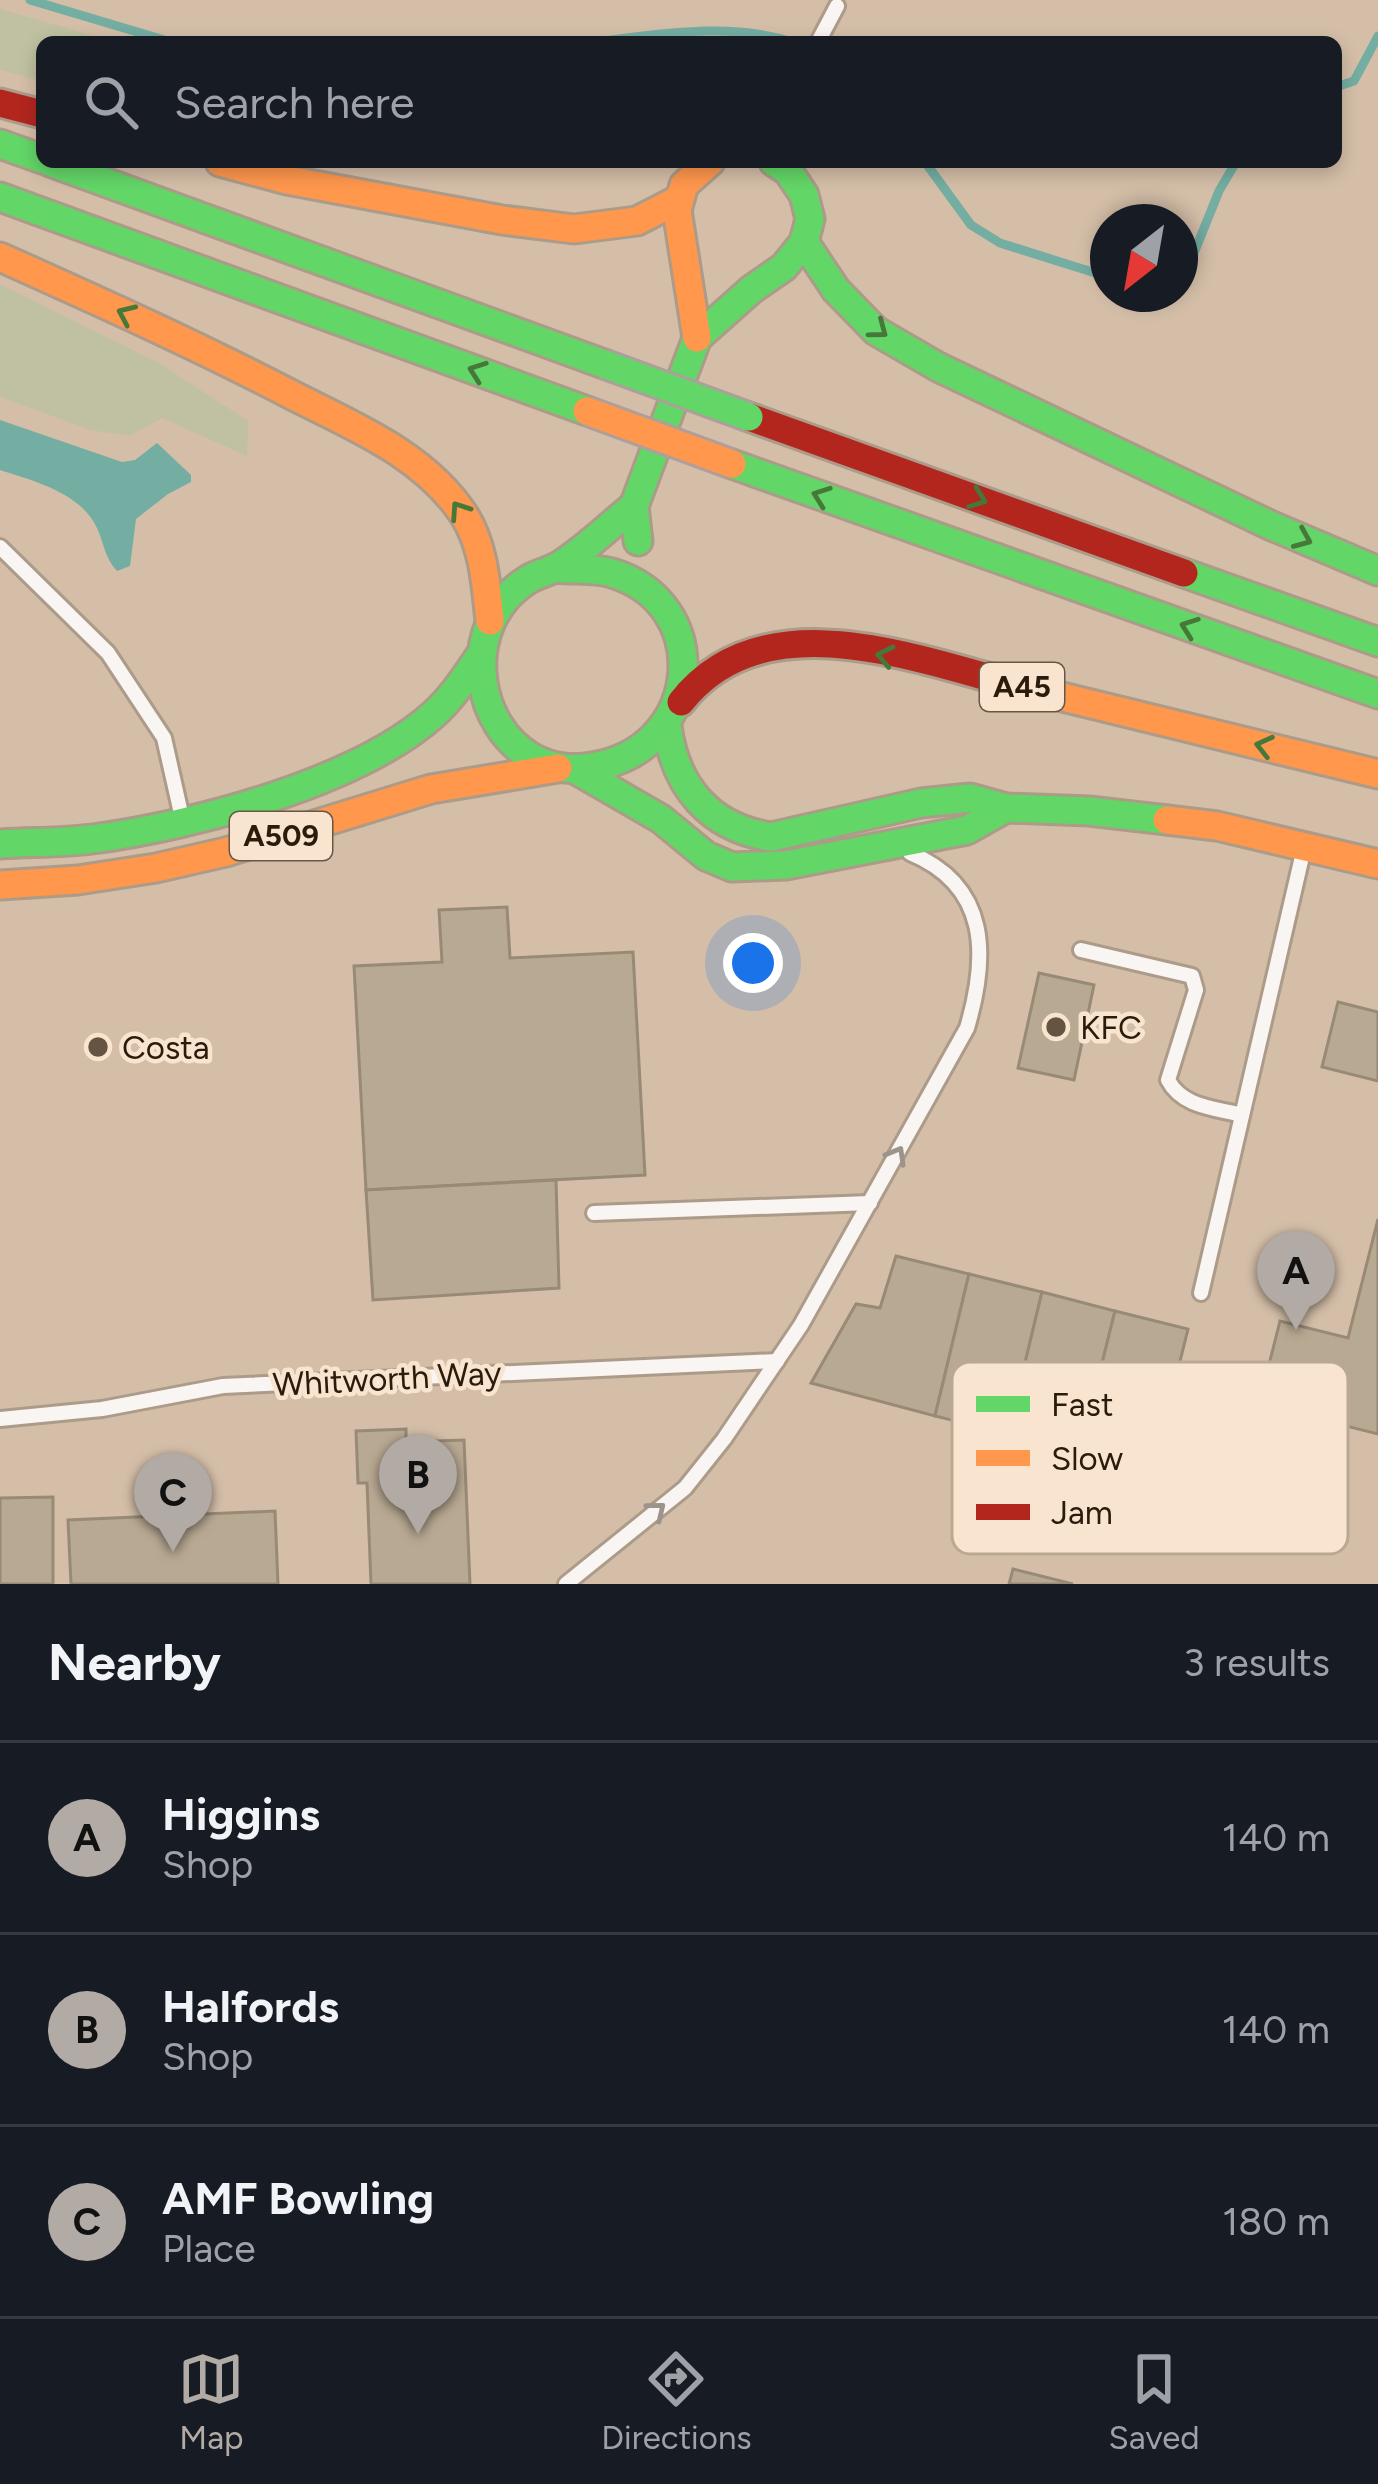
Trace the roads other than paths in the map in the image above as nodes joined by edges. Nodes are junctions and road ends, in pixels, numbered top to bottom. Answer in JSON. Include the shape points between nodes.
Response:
{"nodes":[{"id":1,"x":837,"y":6,"type":"dead end"},
{"id":2,"x":821,"y":36,"type":"edge"},
{"id":3,"x":0,"y":103,"type":"edge"},
{"id":4,"x":36,"y":112,"type":"edge"},
{"id":5,"x":0,"y":144,"type":"edge"},
{"id":6,"x":36,"y":157,"type":"edge"},
{"id":7,"x":65,"y":168,"type":"edge"},
{"id":8,"x":242,"y":168,"type":"edge"},
{"id":9,"x":702,"y":168,"type":"edge"},
{"id":10,"x":783,"y":168,"type":"edge"},
{"id":11,"x":0,"y":196,"type":"edge"},
{"id":12,"x":676,"y":201,"type":"junction"},
{"id":13,"x":804,"y":242,"type":"junction"},
{"id":14,"x":0,"y":257,"type":"edge"},
{"id":15,"x":697,"y":338,"type":"junction"},
{"id":16,"x":634,"y":506,"type":"junction"},
{"id":17,"x":0,"y":548,"type":"edge"},
{"id":18,"x":557,"y":568,"type":"junction"},
{"id":19,"x":1378,"y":571,"type":"edge"},
{"id":20,"x":653,"y":593,"type":"junction"},
{"id":21,"x":490,"y":621,"type":"junction"},
{"id":22,"x":1378,"y":642,"type":"edge"},
{"id":23,"x":480,"y":656,"type":"junction"},
{"id":24,"x":1378,"y":694,"type":"edge"},
{"id":25,"x":674,"y":714,"type":"junction"},
{"id":26,"x":568,"y":769,"type":"junction"},
{"id":27,"x":1378,"y":774,"type":"edge"},
{"id":28,"x":1006,"y":808,"type":"junction"},
{"id":29,"x":183,"y":820,"type":"junction"},
{"id":30,"x":0,"y":844,"type":"edge"},
{"id":31,"x":888,"y":844,"type":"junction"},
{"id":32,"x":1304,"y":846,"type":"junction"},
{"id":33,"x":1378,"y":864,"type":"edge"},
{"id":34,"x":0,"y":885,"type":"edge"},
{"id":35,"x":1081,"y":950,"type":"dead end"},
{"id":36,"x":1242,"y":1115,"type":"junction"},
{"id":37,"x":870,"y":1203,"type":"junction"},
{"id":38,"x":595,"y":1213,"type":"dead end"},
{"id":39,"x":1201,"y":1293,"type":"dead end"},
{"id":40,"x":777,"y":1360,"type":"junction"},
{"id":41,"x":0,"y":1419,"type":"edge"},
{"id":42,"x":566,"y":1584,"type":"edge"}],
"edges":[{"from":1,"to":2,"type":"lane"},
{"from":3,"to":4,"type":"main road"},
{"from":5,"to":6,"type":"main road"},
{"from":7,"to":22,"type":"main road","one_way":true,"bridge":true},
{"from":8,"to":12,"type":"main road","via":[[574,229],[637,221]]},
{"from":9,"to":12,"type":"main road"},
{"from":10,"to":13,"type":"main road","via":[[804,195]]},
{"from":24,"to":11,"type":"main road","one_way":true,"bridge":true},
{"from":12,"to":15,"type":"main road"},
{"from":13,"to":15,"type":"main road"},
{"from":13,"to":19,"type":"main road","one_way":true,"via":[[876,331],[938,367]]},
{"from":21,"to":14,"type":"main road","one_way":true,"via":[[477,540],[443,488],[416,466],[206,350]]},
{"from":15,"to":16,"type":"main road"},
{"from":16,"to":18,"type":"main road"},
{"from":16,"to":20,"type":"main road"},
{"from":17,"to":29,"type":"lane","via":[[108,652],[164,738]]},
{"from":18,"to":20,"type":"main road","via":[[625,574]]},
{"from":18,"to":21,"type":"main road","via":[[507,597]]},
{"from":20,"to":25,"type":"main road","via":[[683,649]]},
{"from":21,"to":23,"type":"main road"},
{"from":23,"to":26,"type":"main road","via":[[490,714],[507,739],[530,757]]},
{"from":23,"to":29,"type":"main road","number":"A509","via":[[427,721],[355,766]]},
{"from":25,"to":26,"type":"main road","via":[[643,751],[612,766]]},
{"from":27,"to":25,"type":"main road","number":"A45","one_way":true,"via":[[831,645],[789,643],[724,660],[696,680]]},
{"from":25,"to":28,"type":"main road","via":[[668,748],[676,773],[711,815],[751,836],[938,801],[970,798]]},
{"from":26,"to":31,"type":"main road","via":[[732,867]]},
{"from":26,"to":34,"type":"main road","number":"A509","via":[[430,790],[155,868]]},
{"from":28,"to":31,"type":"main road","via":[[967,830]]},
{"from":28,"to":32,"type":"main road","via":[[1217,826]]},
{"from":29,"to":30,"type":"main road","number":"A509","via":[[93,839]]},
{"from":37,"to":31,"type":"lane","one_way":true,"via":[[967,1028],[981,945],[973,909],[933,862]]},
{"from":32,"to":33,"type":"main road"},
{"from":32,"to":36,"type":"lane"},
{"from":35,"to":36,"type":"lane","via":[[1192,976],[1196,990],[1168,1081],[1194,1103]]},
{"from":36,"to":39,"type":"lane"},
{"from":37,"to":38,"type":"lane"},
{"from":37,"to":40,"type":"lane"},
{"from":40,"to":41,"type":"lane","name":"Whitworth Way","via":[[223,1386]]},
{"from":42,"to":40,"type":"lane","one_way":true,"via":[[685,1488]]}]}
